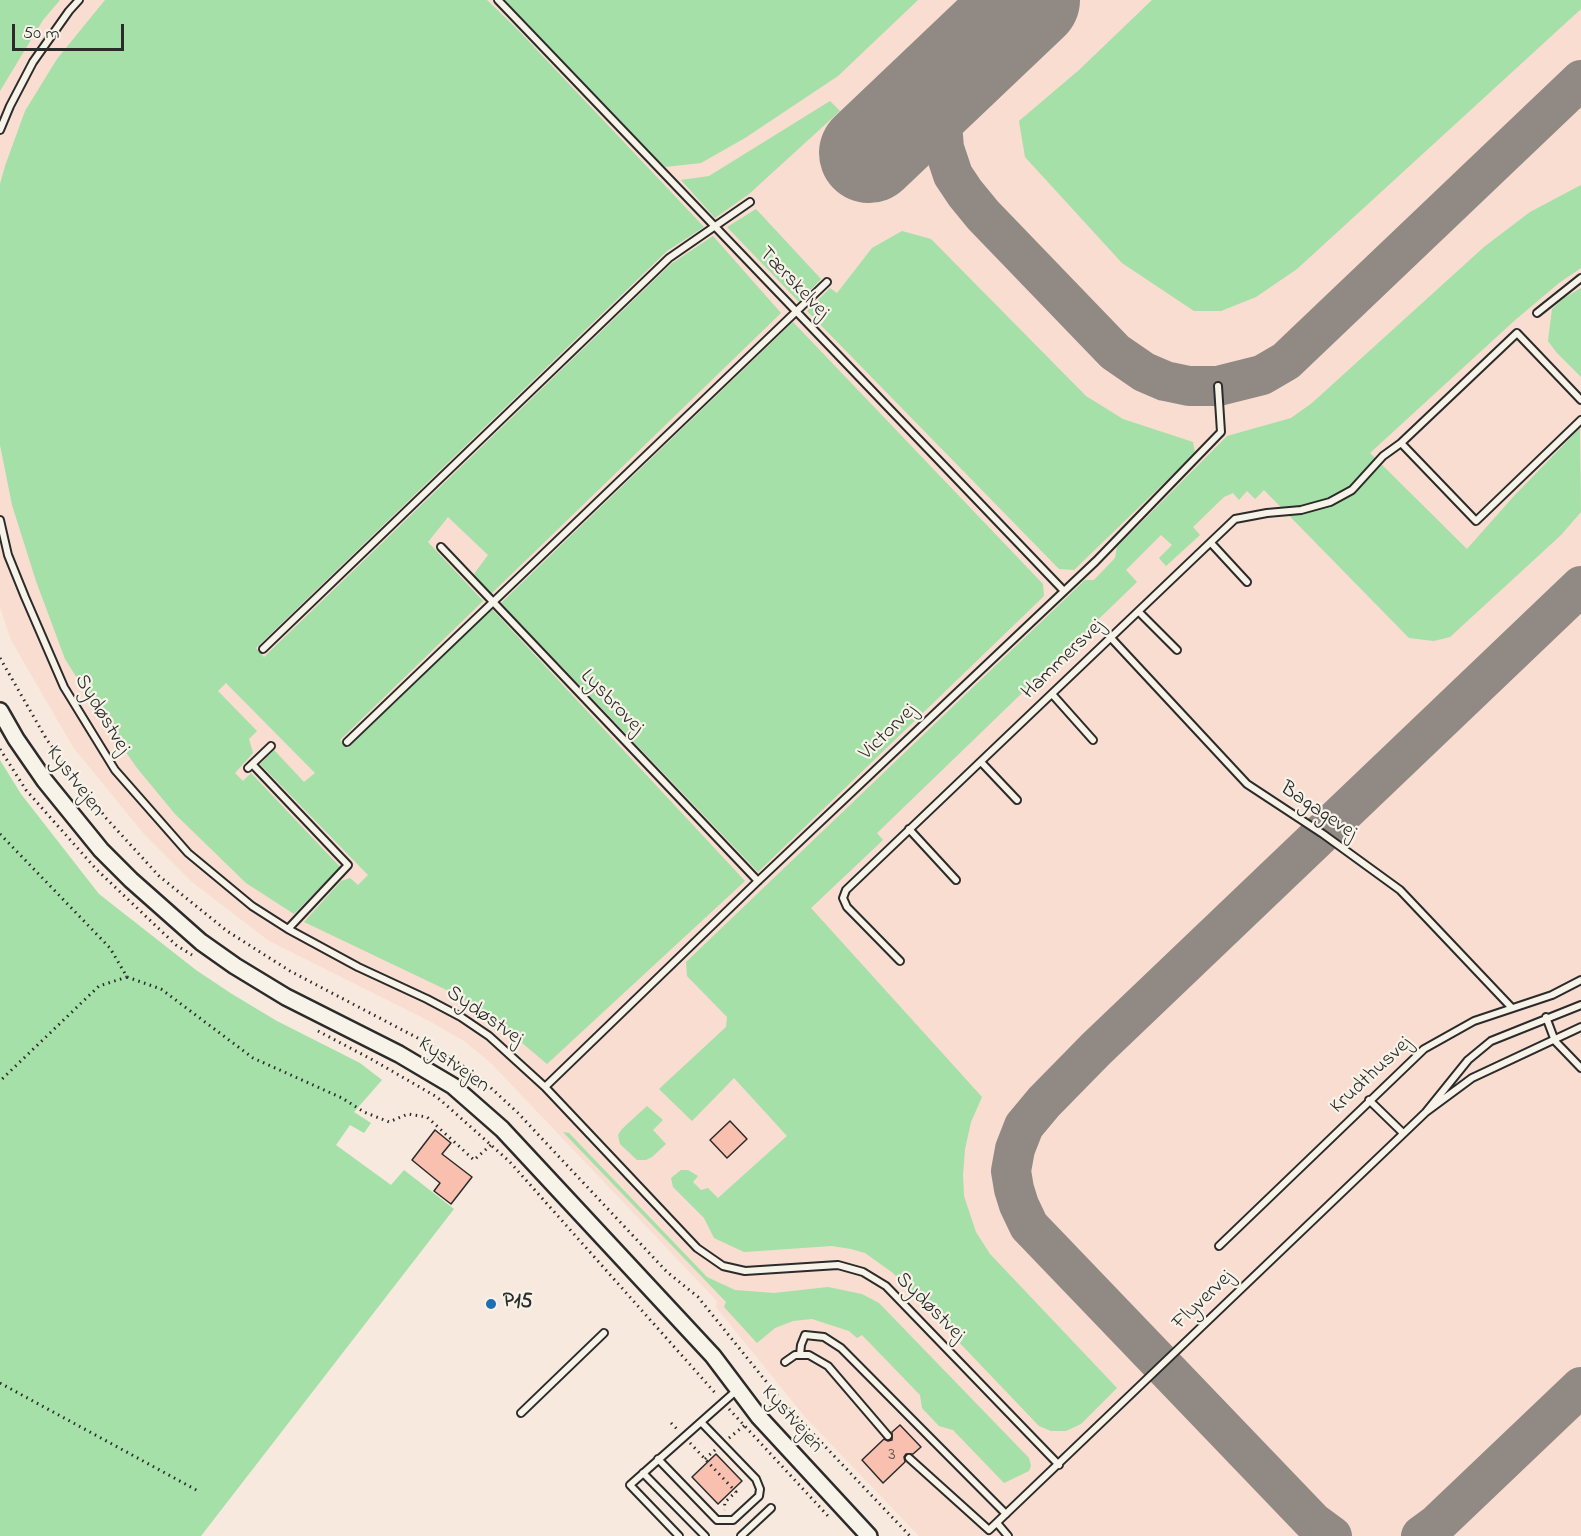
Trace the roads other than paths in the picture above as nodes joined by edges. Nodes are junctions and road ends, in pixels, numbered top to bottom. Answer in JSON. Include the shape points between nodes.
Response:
{"nodes":[{"id":1,"x":79,"y":0,"type":"edge"},
{"id":2,"x":498,"y":0,"type":"edge"},
{"id":3,"x":0,"y":130,"type":"edge"},
{"id":4,"x":750,"y":202,"type":"dead end"},
{"id":5,"x":715,"y":227,"type":"junction"},
{"id":6,"x":1581,"y":278,"type":"edge"},
{"id":7,"x":827,"y":282,"type":"dead end"},
{"id":8,"x":795,"y":311,"type":"junction"},
{"id":9,"x":1537,"y":313,"type":"dead end"},
{"id":10,"x":1218,"y":386,"type":"dead end"},
{"id":11,"x":1581,"y":400,"type":"edge"},
{"id":12,"x":1581,"y":420,"type":"edge"},
{"id":13,"x":1401,"y":443,"type":"junction"},
{"id":14,"x":0,"y":520,"type":"edge"},
{"id":15,"x":1211,"y":543,"type":"junction"},
{"id":16,"x":441,"y":548,"type":"dead end"},
{"id":17,"x":1247,"y":582,"type":"dead end"},
{"id":18,"x":1064,"y":591,"type":"junction"},
{"id":19,"x":492,"y":602,"type":"junction"},
{"id":20,"x":1139,"y":612,"type":"junction"},
{"id":21,"x":1111,"y":638,"type":"junction"},
{"id":22,"x":262,"y":649,"type":"dead end"},
{"id":23,"x":1178,"y":650,"type":"dead end"},
{"id":24,"x":1052,"y":694,"type":"junction"},
{"id":25,"x":0,"y":711,"type":"edge"},
{"id":26,"x":1093,"y":740,"type":"dead end"},
{"id":27,"x":347,"y":742,"type":"dead end"},
{"id":28,"x":271,"y":746,"type":"dead end"},
{"id":29,"x":981,"y":762,"type":"junction"},
{"id":30,"x":1017,"y":801,"type":"dead end"},
{"id":31,"x":909,"y":829,"type":"junction"},
{"id":32,"x":956,"y":880,"type":"dead end"},
{"id":33,"x":758,"y":881,"type":"junction"},
{"id":34,"x":288,"y":929,"type":"junction"},
{"id":35,"x":900,"y":961,"type":"dead end"},
{"id":36,"x":1581,"y":981,"type":"edge"},
{"id":37,"x":1581,"y":1005,"type":"edge"},
{"id":38,"x":1511,"y":1007,"type":"junction"},
{"id":39,"x":1546,"y":1017,"type":"junction"},
{"id":40,"x":1581,"y":1027,"type":"edge"},
{"id":41,"x":1555,"y":1041,"type":"junction"},
{"id":42,"x":1581,"y":1068,"type":"edge"},
{"id":43,"x":545,"y":1088,"type":"junction"},
{"id":44,"x":1369,"y":1100,"type":"junction"},
{"id":45,"x":1425,"y":1112,"type":"junction"},
{"id":46,"x":1403,"y":1133,"type":"junction"},
{"id":47,"x":1219,"y":1246,"type":"dead end"},
{"id":48,"x":604,"y":1333,"type":"dead end"},
{"id":49,"x":800,"y":1355,"type":"junction"},
{"id":50,"x":785,"y":1362,"type":"dead end"},
{"id":51,"x":737,"y":1390,"type":"junction"},
{"id":52,"x":521,"y":1413,"type":"dead end"},
{"id":53,"x":701,"y":1422,"type":"junction"},
{"id":54,"x":888,"y":1436,"type":"dead end"},
{"id":55,"x":909,"y":1458,"type":"dead end"},
{"id":56,"x":658,"y":1459,"type":"junction"},
{"id":57,"x":1059,"y":1465,"type":"junction"},
{"id":58,"x":643,"y":1473,"type":"junction"},
{"id":59,"x":771,"y":1508,"type":"dead end"},
{"id":60,"x":1006,"y":1514,"type":"junction"},
{"id":61,"x":997,"y":1523,"type":"junction"},
{"id":62,"x":679,"y":1536,"type":"edge"},
{"id":63,"x":705,"y":1536,"type":"edge"},
{"id":64,"x":741,"y":1536,"type":"edge"},
{"id":65,"x":869,"y":1536,"type":"edge"},
{"id":66,"x":1008,"y":1536,"type":"edge"}],
"edges":[{"from":1,"to":3,"type":"lane","via":[[33,62]]},
{"from":2,"to":5,"type":"lane","name":"Tærskelvej"},
{"from":4,"to":5,"type":"lane"},
{"from":5,"to":8,"type":"lane","name":"Tærskelvej"},
{"from":5,"to":22,"type":"lane","via":[[669,258]]},
{"from":6,"to":9,"type":"lane"},
{"from":7,"to":8,"type":"lane"},
{"from":8,"to":18,"type":"lane","name":"Tærskelvej"},
{"from":8,"to":19,"type":"lane"},
{"from":10,"to":18,"type":"lane","name":"Victorvej","via":[[1221,432]]},
{"from":11,"to":13,"type":"lane","name":"Hammersvej","via":[[1517,333]]},
{"from":12,"to":13,"type":"lane","via":[[1476,521]]},
{"from":13,"to":15,"type":"lane","name":"Hammersvej","via":[[1383,456],[1352,490],[1330,502],[1235,519]]},
{"from":14,"to":34,"type":"lane","name":"Sydøstvej","via":[[8,555],[47,650],[69,696],[115,770],[188,853],[252,906]]},
{"from":15,"to":17,"type":"lane"},
{"from":15,"to":20,"type":"lane","name":"Hammersvej"},
{"from":16,"to":19,"type":"lane","name":"Lysbrovej"},
{"from":18,"to":33,"type":"lane","name":"Victorvej"},
{"from":19,"to":27,"type":"lane"},
{"from":19,"to":33,"type":"lane","name":"Lysbrovej"},
{"from":20,"to":21,"type":"lane","name":"Hammersvej"},
{"from":20,"to":23,"type":"lane"},
{"from":21,"to":24,"type":"lane","name":"Hammersvej"},
{"from":21,"to":38,"type":"lane","name":"Bagagevej","via":[[1247,784],[1400,890]]},
{"from":24,"to":26,"type":"lane"},
{"from":24,"to":29,"type":"lane","name":"Hammersvej"},
{"from":25,"to":51,"type":"street","name":"Kystvejen","via":[[72,817],[174,920],[286,997],[453,1086],[506,1132],[713,1356]]},
{"from":28,"to":34,"type":"lane","via":[[251,766],[348,866]]},
{"from":29,"to":30,"type":"lane"},
{"from":29,"to":31,"type":"lane","name":"Hammersvej"},
{"from":31,"to":32,"type":"lane"},
{"from":31,"to":35,"type":"lane","name":"Hammersvej","via":[[846,890],[843,898],[847,907]]},
{"from":33,"to":43,"type":"lane","name":"Victorvej"},
{"from":34,"to":43,"type":"lane","name":"Sydøstvej","via":[[461,1017],[489,1036]]},
{"from":36,"to":38,"type":"lane","name":"Krudthusvej","via":[[1552,995]]},
{"from":37,"to":39,"type":"lane"},
{"from":38,"to":44,"type":"lane","name":"Krudthusvej","via":[[1474,1021],[1424,1050]]},
{"from":39,"to":41,"type":"lane"},
{"from":39,"to":45,"type":"lane","via":[[1491,1041],[1468,1060]]},
{"from":40,"to":41,"type":"lane"},
{"from":41,"to":42,"type":"lane"},
{"from":41,"to":45,"type":"lane","via":[[1472,1078]]},
{"from":43,"to":57,"type":"lane","name":"Sydøstvej","via":[[697,1248],[723,1266],[745,1271],[838,1265],[863,1272],[886,1286]]},
{"from":44,"to":46,"type":"lane"},
{"from":44,"to":47,"type":"lane","name":"Krudthusvej"},
{"from":45,"to":46,"type":"lane","name":"Flyvervej"},
{"from":46,"to":57,"type":"lane","name":"Flyvervej"},
{"from":48,"to":52,"type":"lane"},
{"from":49,"to":50,"type":"lane"},
{"from":49,"to":54,"type":"lane","via":[[810,1355],[828,1366]]},
{"from":49,"to":60,"type":"lane","via":[[805,1335],[824,1337],[841,1348]]},
{"from":51,"to":53,"type":"lane"},
{"from":51,"to":65,"type":"street","name":"Kystvejen"},
{"from":53,"to":56,"type":"lane"},
{"from":53,"to":56,"type":"lane","via":[[756,1479],[760,1489],[759,1496],[733,1520],[717,1520]]},
{"from":55,"to":61,"type":"lane","via":[[989,1530]]},
{"from":56,"to":58,"type":"lane"},
{"from":57,"to":60,"type":"lane","name":"Flyvervej"},
{"from":58,"to":62,"type":"lane","via":[[630,1485]]},
{"from":58,"to":63,"type":"lane"},
{"from":59,"to":64,"type":"lane"},
{"from":60,"to":61,"type":"lane","name":"Flyvervej"},
{"from":61,"to":66,"type":"lane"}]}
